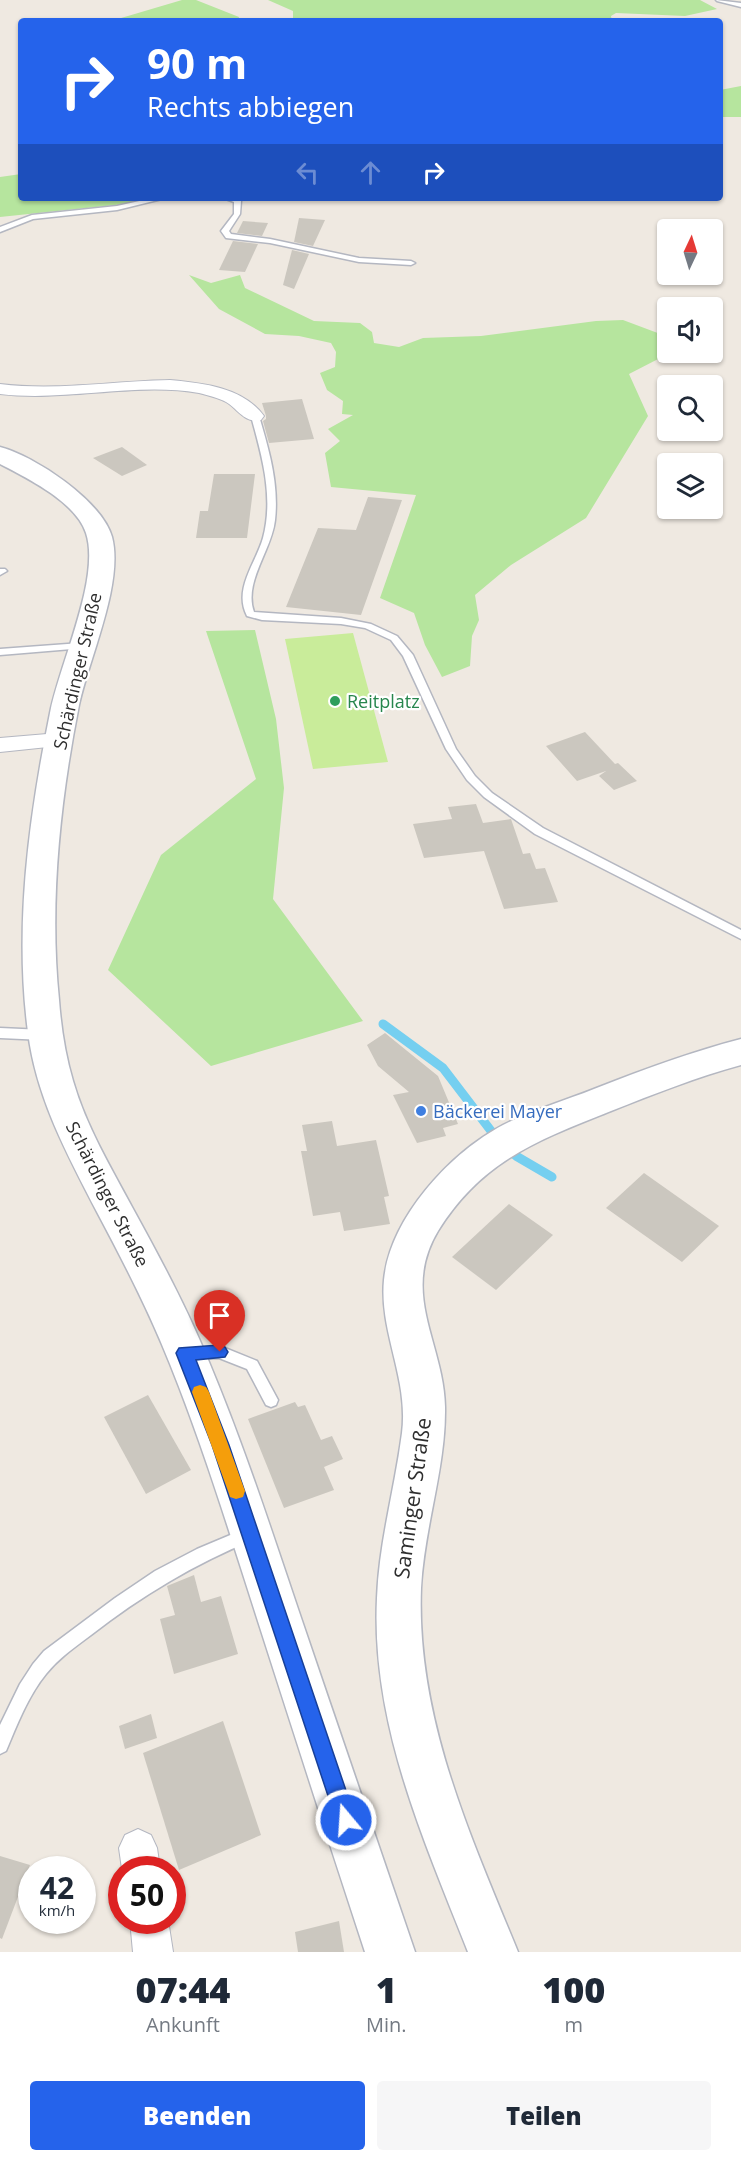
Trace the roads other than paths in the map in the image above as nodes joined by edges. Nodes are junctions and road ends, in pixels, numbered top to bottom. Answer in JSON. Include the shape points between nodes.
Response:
{"nodes":[{"id":1,"x":719,"y":0,"type":"edge"},
{"id":2,"x":741,"y":5,"type":"edge"},
{"id":3,"x":149,"y":201,"type":"edge"},
{"id":4,"x":238,"y":201,"type":"edge"},
{"id":5,"x":0,"y":230,"type":"edge"},
{"id":6,"x":411,"y":263,"type":"dead end"},
{"id":7,"x":0,"y":389,"type":"edge"},
{"id":8,"x":255,"y":416,"type":"joint"},
{"id":9,"x":0,"y":454,"type":"edge"},
{"id":10,"x":81,"y":646,"type":"junction"},
{"id":11,"x":0,"y":652,"type":"edge"},
{"id":12,"x":59,"y":740,"type":"junction"},
{"id":13,"x":0,"y":746,"type":"edge"},
{"id":14,"x":741,"y":934,"type":"edge"},
{"id":15,"x":0,"y":1033,"type":"edge"},
{"id":16,"x":45,"y":1035,"type":"junction"},
{"id":17,"x":741,"y":1052,"type":"edge"},
{"id":18,"x":185,"y":1353,"type":"junction"},
{"id":19,"x":271,"y":1400,"type":"dead end"},
{"id":20,"x":251,"y":1533,"type":"junction"},
{"id":21,"x":0,"y":1745,"type":"edge"},
{"id":22,"x":150,"y":1934,"type":"edge"},
{"id":23,"x":153,"y":1952,"type":"edge"},
{"id":24,"x":390,"y":1952,"type":"edge"},
{"id":25,"x":493,"y":1952,"type":"edge"}],
"edges":[{"from":1,"to":2,"type":"lane"},
{"from":3,"to":5,"type":"lane","via":[[32,217]]},
{"from":4,"to":6,"type":"lane","via":[[237,214],[225,231],[229,236],[359,260]]},
{"from":7,"to":8,"type":"street","via":[[28,394],[121,386],[189,387],[231,397]]},
{"from":8,"to":14,"type":"lane","via":[[271,471],[272,506],[267,538],[247,591],[245,604],[250,614],[341,621],[368,626],[394,638],[408,655],[451,749],[488,795],[539,831]]},
{"from":9,"to":10,"type":"main road","name":"Schärdinger Straße","via":[[73,500],[89,515],[99,534],[99,579]]},
{"from":10,"to":11,"type":"lane"},
{"from":10,"to":12,"type":"main road","name":"Schärdinger Straße"},
{"from":12,"to":13,"type":"street"},
{"from":12,"to":16,"type":"main road","name":"Schärdinger Straße","via":[[44,852],[39,965]]},
{"from":15,"to":16,"type":"lane"},
{"from":16,"to":18,"type":"main road","name":"Schärdinger Straße","via":[[56,1088],[75,1135],[148,1272]]},
{"from":17,"to":25,"type":"main road","name":"Saminger Straße","via":[[527,1130],[485,1155],[450,1187],[432,1211],[413,1245],[403,1277],[404,1309],[424,1401],[421,1447],[400,1570],[401,1673],[414,1736],[441,1822]]},
{"from":18,"to":19,"type":"lane","via":[[220,1352],[252,1365]]},
{"from":18,"to":20,"type":"main road","name":"Schärdinger Straße"},
{"from":20,"to":21,"type":"lane","via":[[170,1570],[46,1661],[16,1706]]},
{"from":20,"to":24,"type":"main road","name":"Schärdinger Straße"},
{"from":22,"to":23,"type":"street"}]}
